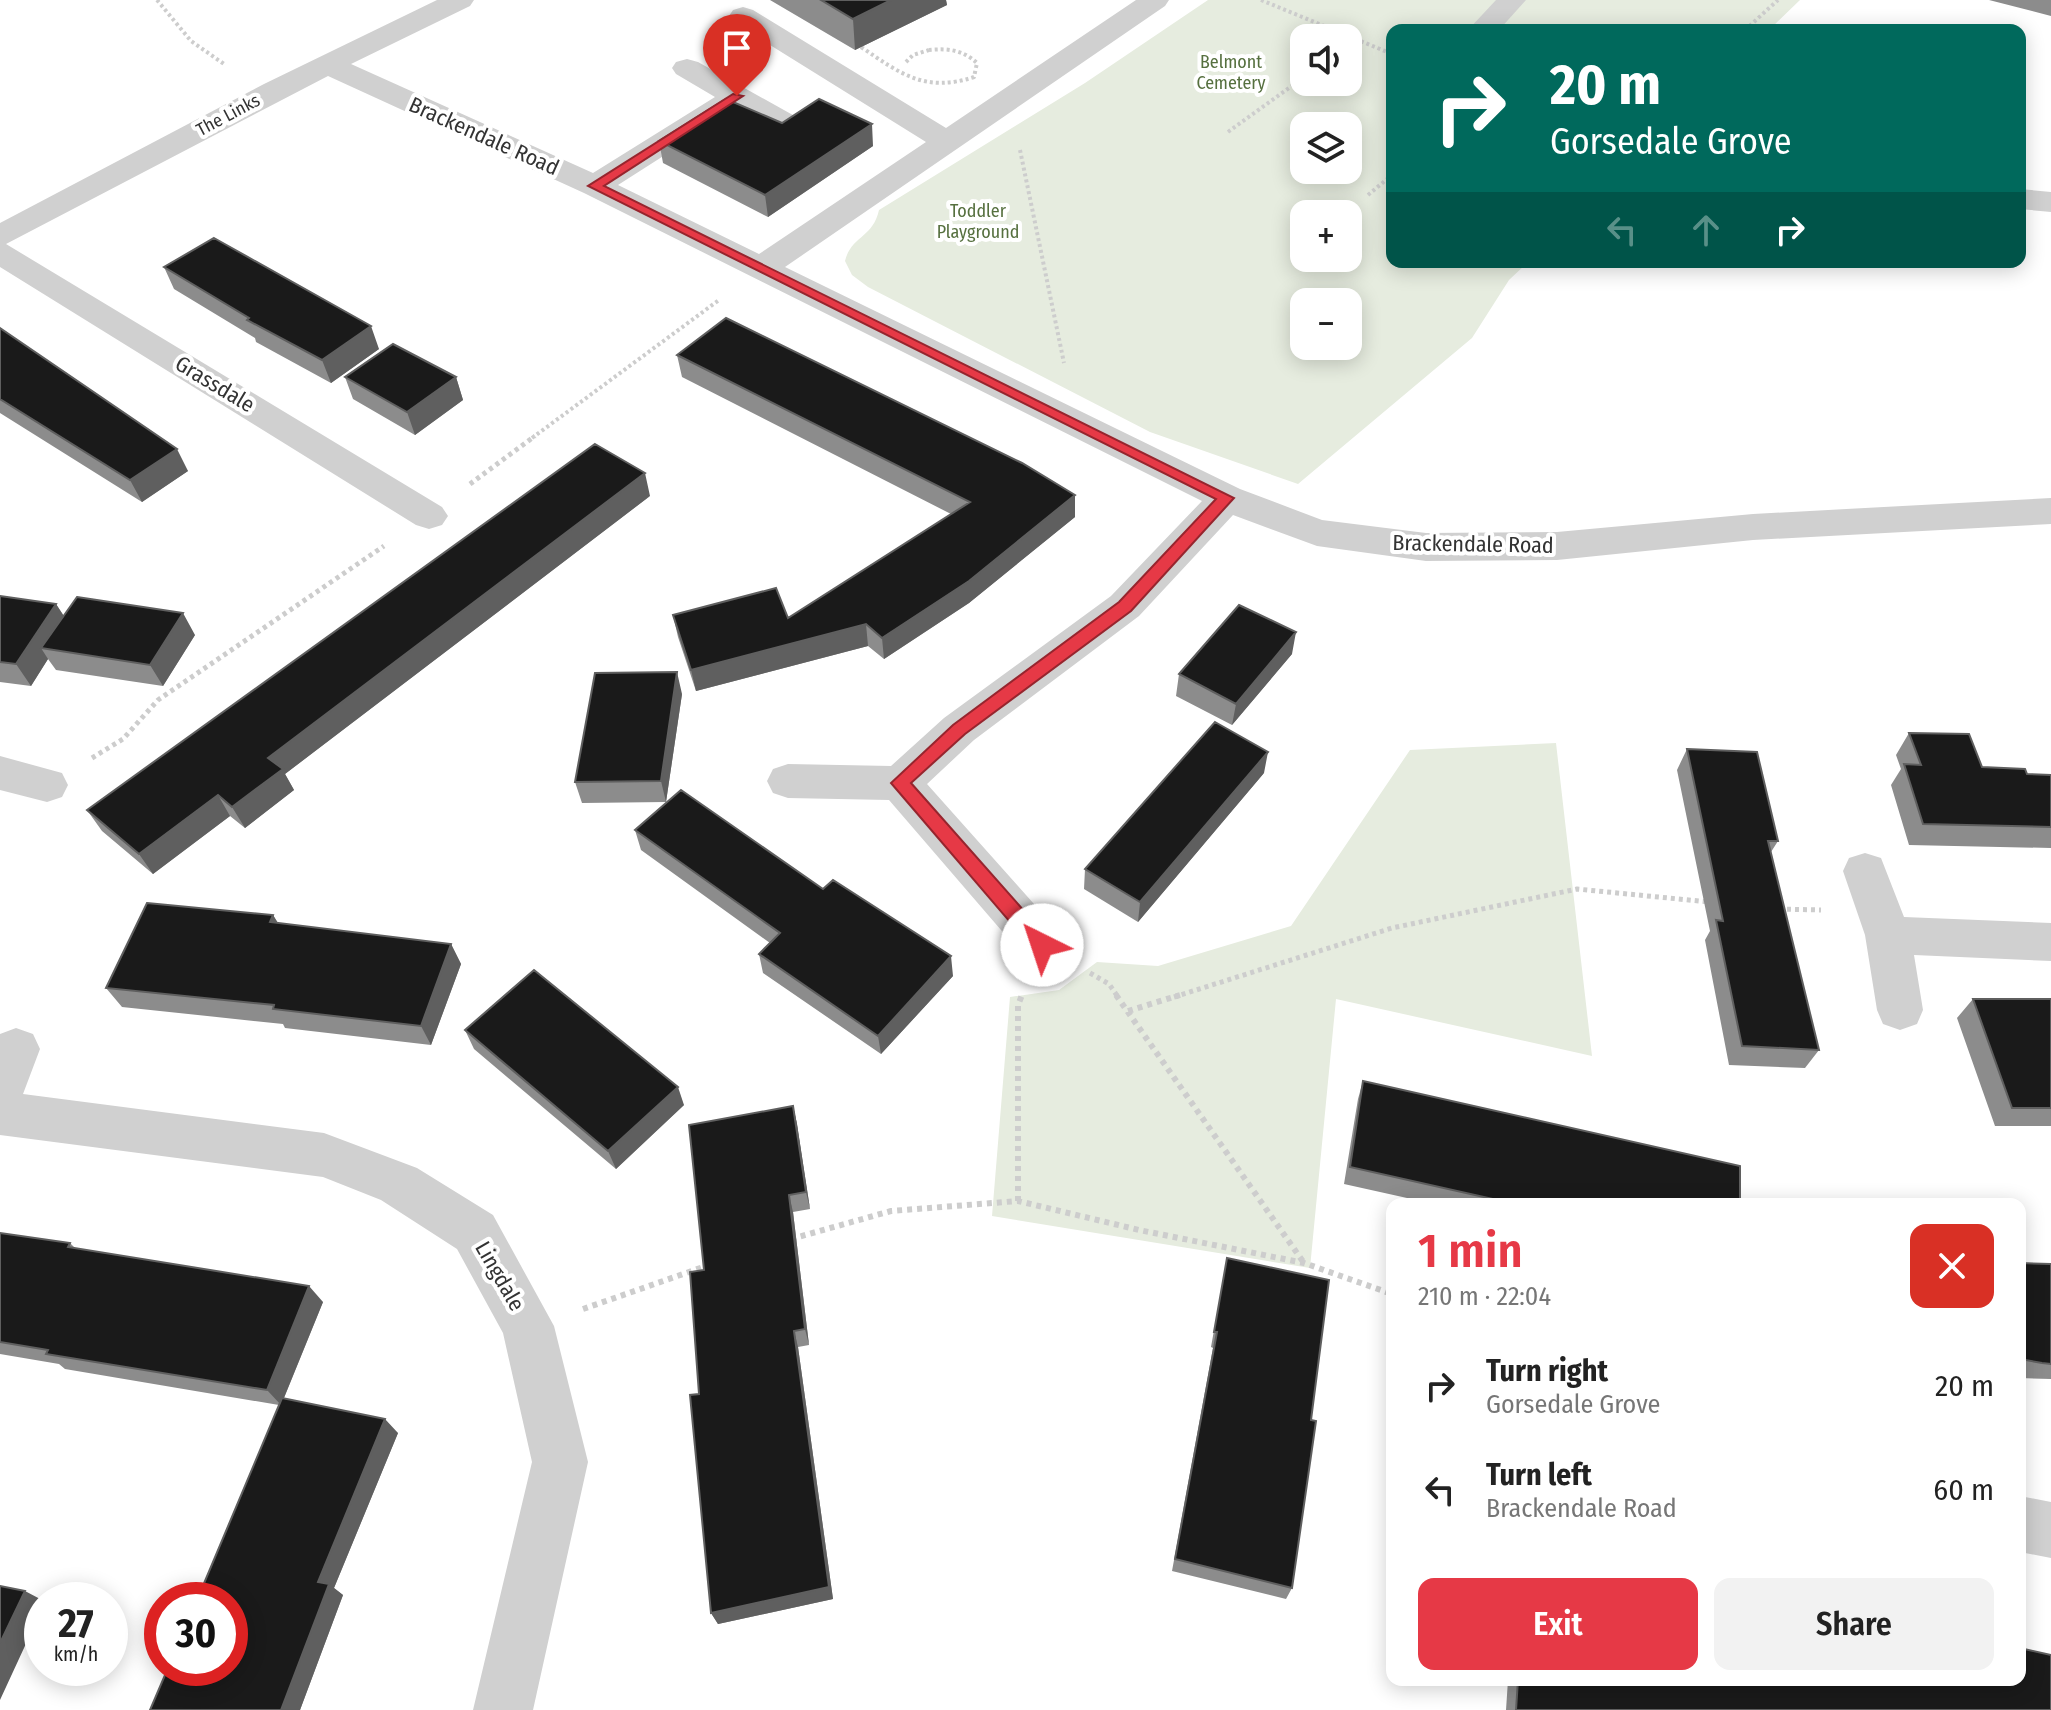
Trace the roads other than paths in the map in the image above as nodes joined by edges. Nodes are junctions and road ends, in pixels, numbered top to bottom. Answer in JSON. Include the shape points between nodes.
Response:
{"nodes":[{"id":1,"x":460,"y":0,"type":"edge"},
{"id":2,"x":1155,"y":0,"type":"edge"},
{"id":3,"x":1512,"y":0,"type":"edge"},
{"id":4,"x":743,"y":16,"type":"dead end"},
{"id":5,"x":1489,"y":24,"type":"edge"},
{"id":6,"x":328,"y":65,"type":"junction"},
{"id":7,"x":687,"y":68,"type":"dead end"},
{"id":8,"x":737,"y":96,"type":"junction"},
{"id":9,"x":789,"y":126,"type":"edge"},
{"id":10,"x":948,"y":142,"type":"junction"},
{"id":11,"x":595,"y":186,"type":"junction"},
{"id":12,"x":2026,"y":200,"type":"edge"},
{"id":13,"x":2051,"y":202,"type":"edge"},
{"id":14,"x":0,"y":236,"type":"edge"},
{"id":15,"x":0,"y":253,"type":"edge"},
{"id":16,"x":762,"y":267,"type":"junction"},
{"id":17,"x":1227,"y":498,"type":"junction"},
{"id":18,"x":2051,"y":511,"type":"edge"},
{"id":19,"x":429,"y":516,"type":"dead end"},
{"id":20,"x":0,"y":773,"type":"edge"},
{"id":21,"x":788,"y":781,"type":"dead end"},
{"id":22,"x":900,"y":783,"type":"junction"},
{"id":23,"x":47,"y":785,"type":"dead end"},
{"id":24,"x":1865,"y":871,"type":"dead end"},
{"id":25,"x":1888,"y":935,"type":"junction"},
{"id":26,"x":2051,"y":942,"type":"edge"},
{"id":27,"x":1042,"y":945,"type":"road end"},
{"id":28,"x":1900,"y":1010,"type":"dead end"},
{"id":29,"x":0,"y":1113,"type":"edge"},
{"id":30,"x":2026,"y":1525,"type":"edge"},
{"id":31,"x":2051,"y":1530,"type":"edge"},
{"id":32,"x":503,"y":1710,"type":"edge"}],
"edges":[{"from":1,"to":6,"type":"street","name":"The Links"},
{"from":2,"to":10,"type":"street"},
{"from":3,"to":5,"type":"street"},
{"from":4,"to":10,"type":"street"},
{"from":6,"to":11,"type":"street","name":"Brackendale Road"},
{"from":6,"to":14,"type":"street","name":"The Links"},
{"from":7,"to":8,"type":"street"},
{"from":8,"to":9,"type":"street"},
{"from":8,"to":11,"type":"street"},
{"from":10,"to":16,"type":"street"},
{"from":11,"to":16,"type":"street","name":"Brackendale Road"},
{"from":12,"to":13,"type":"street"},
{"from":15,"to":19,"type":"street","name":"Grassdale"},
{"from":16,"to":17,"type":"street","name":"Brackendale Road"},
{"from":17,"to":18,"type":"street","name":"Brackendale Road","via":[[1317,533],[1426,547],[1557,546],[1753,527]]},
{"from":17,"to":22,"type":"street","via":[[1125,606],[959,729]]},
{"from":20,"to":23,"type":"street"},
{"from":21,"to":22,"type":"street"},
{"from":22,"to":27,"type":"street"},
{"from":24,"to":25,"type":"street"},
{"from":25,"to":26,"type":"street"},
{"from":25,"to":28,"type":"street"},
{"from":29,"to":32,"type":"street","name":"Lingdale","via":[[324,1155],[387,1179],[475,1232],[528,1326],[560,1462]]},
{"from":30,"to":31,"type":"street"}]}
